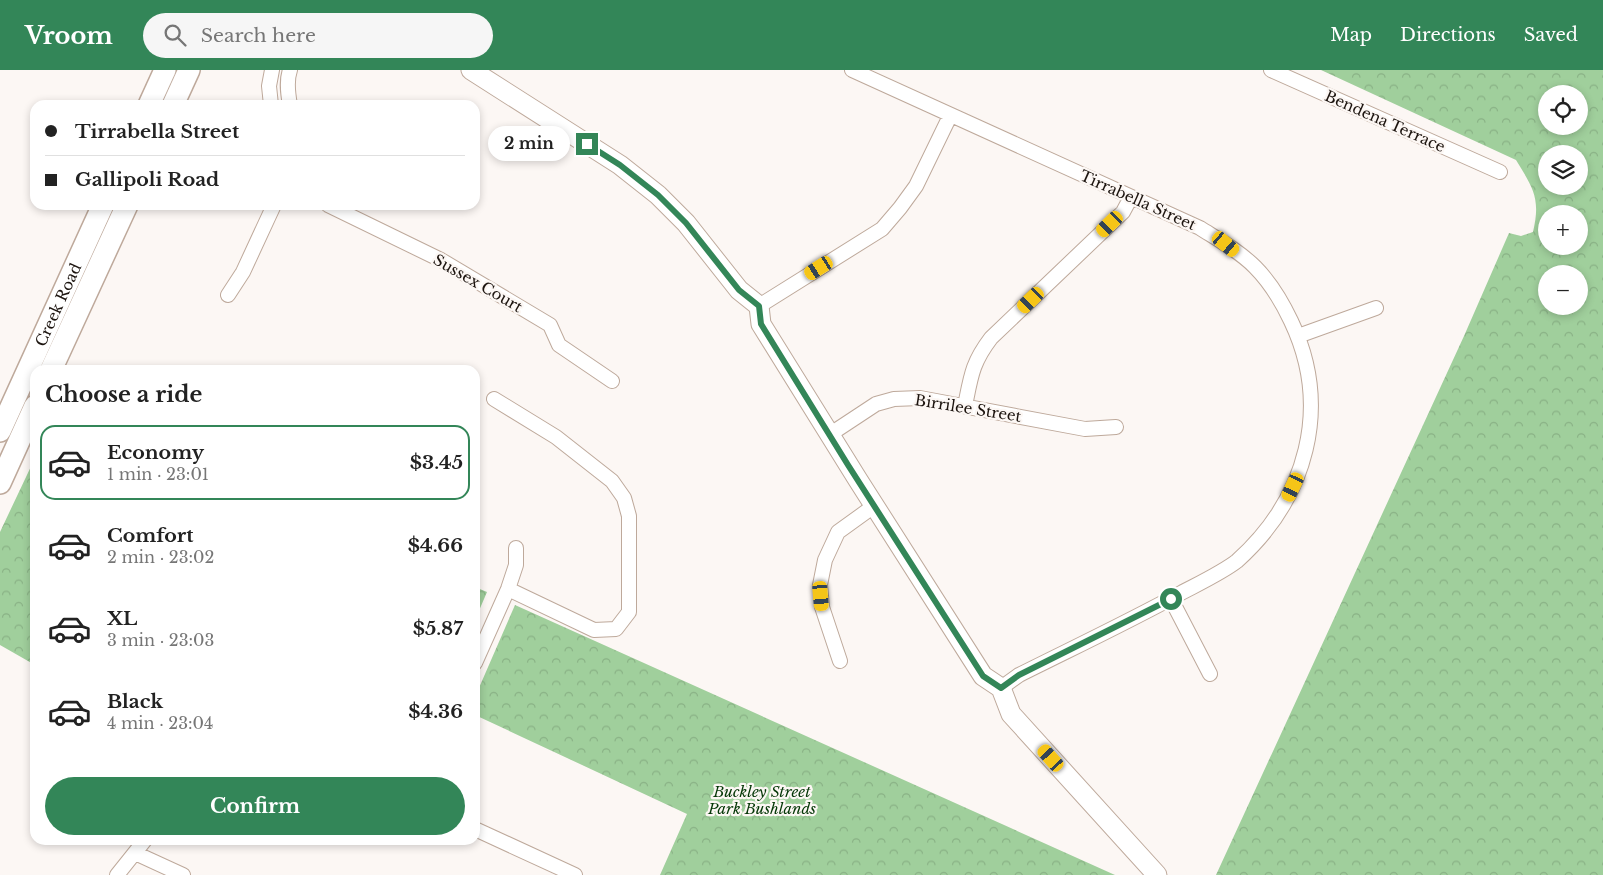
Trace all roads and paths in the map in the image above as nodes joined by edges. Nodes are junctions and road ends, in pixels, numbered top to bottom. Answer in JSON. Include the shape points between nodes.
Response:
{"nodes":[{"id":1,"x":165,"y":70,"type":"edge"},
{"id":2,"x":188,"y":70,"type":"edge"},
{"id":3,"x":272,"y":70,"type":"edge"},
{"id":4,"x":471,"y":70,"type":"edge"},
{"id":5,"x":852,"y":70,"type":"edge"},
{"id":6,"x":1271,"y":70,"type":"edge"},
{"id":7,"x":285,"y":71,"type":"edge"},
{"id":8,"x":151,"y":100,"type":"edge"},
{"id":9,"x":174,"y":100,"type":"edge"},
{"id":10,"x":270,"y":100,"type":"edge"},
{"id":11,"x":289,"y":100,"type":"edge"},
{"id":12,"x":950,"y":116,"type":"junction"},
{"id":13,"x":1500,"y":172,"type":"dead end"},
{"id":14,"x":1131,"y":197,"type":"junction"},
{"id":15,"x":101,"y":210,"type":"edge"},
{"id":16,"x":125,"y":210,"type":"edge"},
{"id":17,"x":272,"y":210,"type":"edge"},
{"id":18,"x":338,"y":210,"type":"edge"},
{"id":19,"x":228,"y":295,"type":"dead end"},
{"id":20,"x":759,"y":306,"type":"junction"},
{"id":21,"x":1376,"y":308,"type":"dead end"},
{"id":22,"x":1298,"y":336,"type":"junction"},
{"id":23,"x":30,"y":365,"type":"edge"},
{"id":24,"x":30,"y":365,"type":"edge"},
{"id":25,"x":53,"y":365,"type":"edge"},
{"id":26,"x":612,"y":381,"type":"dead end"},
{"id":27,"x":494,"y":398,"type":"dead end"},
{"id":28,"x":965,"y":406,"type":"junction"},
{"id":29,"x":30,"y":417,"type":"edge"},
{"id":30,"x":1116,"y":427,"type":"dead end"},
{"id":31,"x":0,"y":431,"type":"edge"},
{"id":32,"x":830,"y":435,"type":"junction"},
{"id":33,"x":0,"y":483,"type":"edge"},
{"id":34,"x":874,"y":506,"type":"junction"},
{"id":35,"x":516,"y":548,"type":"dead end"},
{"id":36,"x":508,"y":589,"type":"junction"},
{"id":37,"x":1171,"y":599,"type":"junction"},
{"id":38,"x":480,"y":652,"type":"edge"},
{"id":39,"x":840,"y":660,"type":"dead end"},
{"id":40,"x":1210,"y":674,"type":"dead end"},
{"id":41,"x":1001,"y":688,"type":"junction"},
{"id":42,"x":480,"y":831,"type":"edge"},
{"id":43,"x":141,"y":845,"type":"edge"},
{"id":44,"x":135,"y":853,"type":"junction"},
{"id":45,"x":117,"y":875,"type":"edge"},
{"id":46,"x":183,"y":875,"type":"edge"},
{"id":47,"x":575,"y":875,"type":"edge"},
{"id":48,"x":1157,"y":875,"type":"edge"}],
"edges":[{"from":1,"to":8,"type":"main road"},
{"from":2,"to":9,"type":"main road"},
{"from":3,"to":10,"type":"street"},
{"from":4,"to":20,"type":"street","via":[[620,165],[658,195],[686,223],[739,290]]},
{"from":5,"to":12,"type":"street","name":"Tirrabella Street"},
{"from":6,"to":13,"type":"street","name":"Bendena Terrace"},
{"from":7,"to":11,"type":"street"},
{"from":12,"to":14,"type":"street","name":"Tirrabella Street"},
{"from":12,"to":20,"type":"street","via":[[916,186],[882,229]]},
{"from":14,"to":22,"type":"street","name":"Tirrabella Street","via":[[1200,228],[1256,268],[1281,300]]},
{"from":14,"to":28,"type":"street","via":[[1123,212],[991,338],[972,369]]},
{"from":15,"to":24,"type":"main road","name":"Creek Road"},
{"from":16,"to":25,"type":"main road","name":"Creek Road"},
{"from":17,"to":19,"type":"street","via":[[243,272]]},
{"from":18,"to":26,"type":"street","name":"Sussex Court","via":[[441,260],[550,325],[560,346]]},
{"from":20,"to":32,"type":"street","via":[[761,324]]},
{"from":21,"to":22,"type":"street"},
{"from":22,"to":37,"type":"street","name":"Tirrabella Street","via":[[1311,397],[1309,435],[1300,471],[1286,502],[1236,562]]},
{"from":23,"to":31,"type":"main road","name":"Creek Road"},
{"from":27,"to":36,"type":"street","via":[[556,437],[612,481],[624,498],[628,516],[629,612],[616,629],[594,630]]},
{"from":28,"to":30,"type":"street","name":"Birrilee Street","via":[[1085,429]]},
{"from":28,"to":32,"type":"street","name":"Birrilee Street","via":[[920,398],[894,399],[876,404]]},
{"from":29,"to":33,"type":"main road"},
{"from":32,"to":34,"type":"street"},
{"from":34,"to":39,"type":"street","via":[[838,532],[825,560],[820,585],[822,607]]},
{"from":34,"to":41,"type":"street","via":[[983,676]]},
{"from":35,"to":36,"type":"street","via":[[516,565]]},
{"from":36,"to":38,"type":"street"},
{"from":37,"to":40,"type":"street"},
{"from":37,"to":41,"type":"street","name":"Tirrabella Street","via":[[1019,675]]},
{"from":41,"to":48,"type":"street","via":[[1011,714]]},
{"from":42,"to":47,"type":"street"},
{"from":43,"to":44,"type":"street"},
{"from":44,"to":45,"type":"street"},
{"from":44,"to":46,"type":"street"}]}
